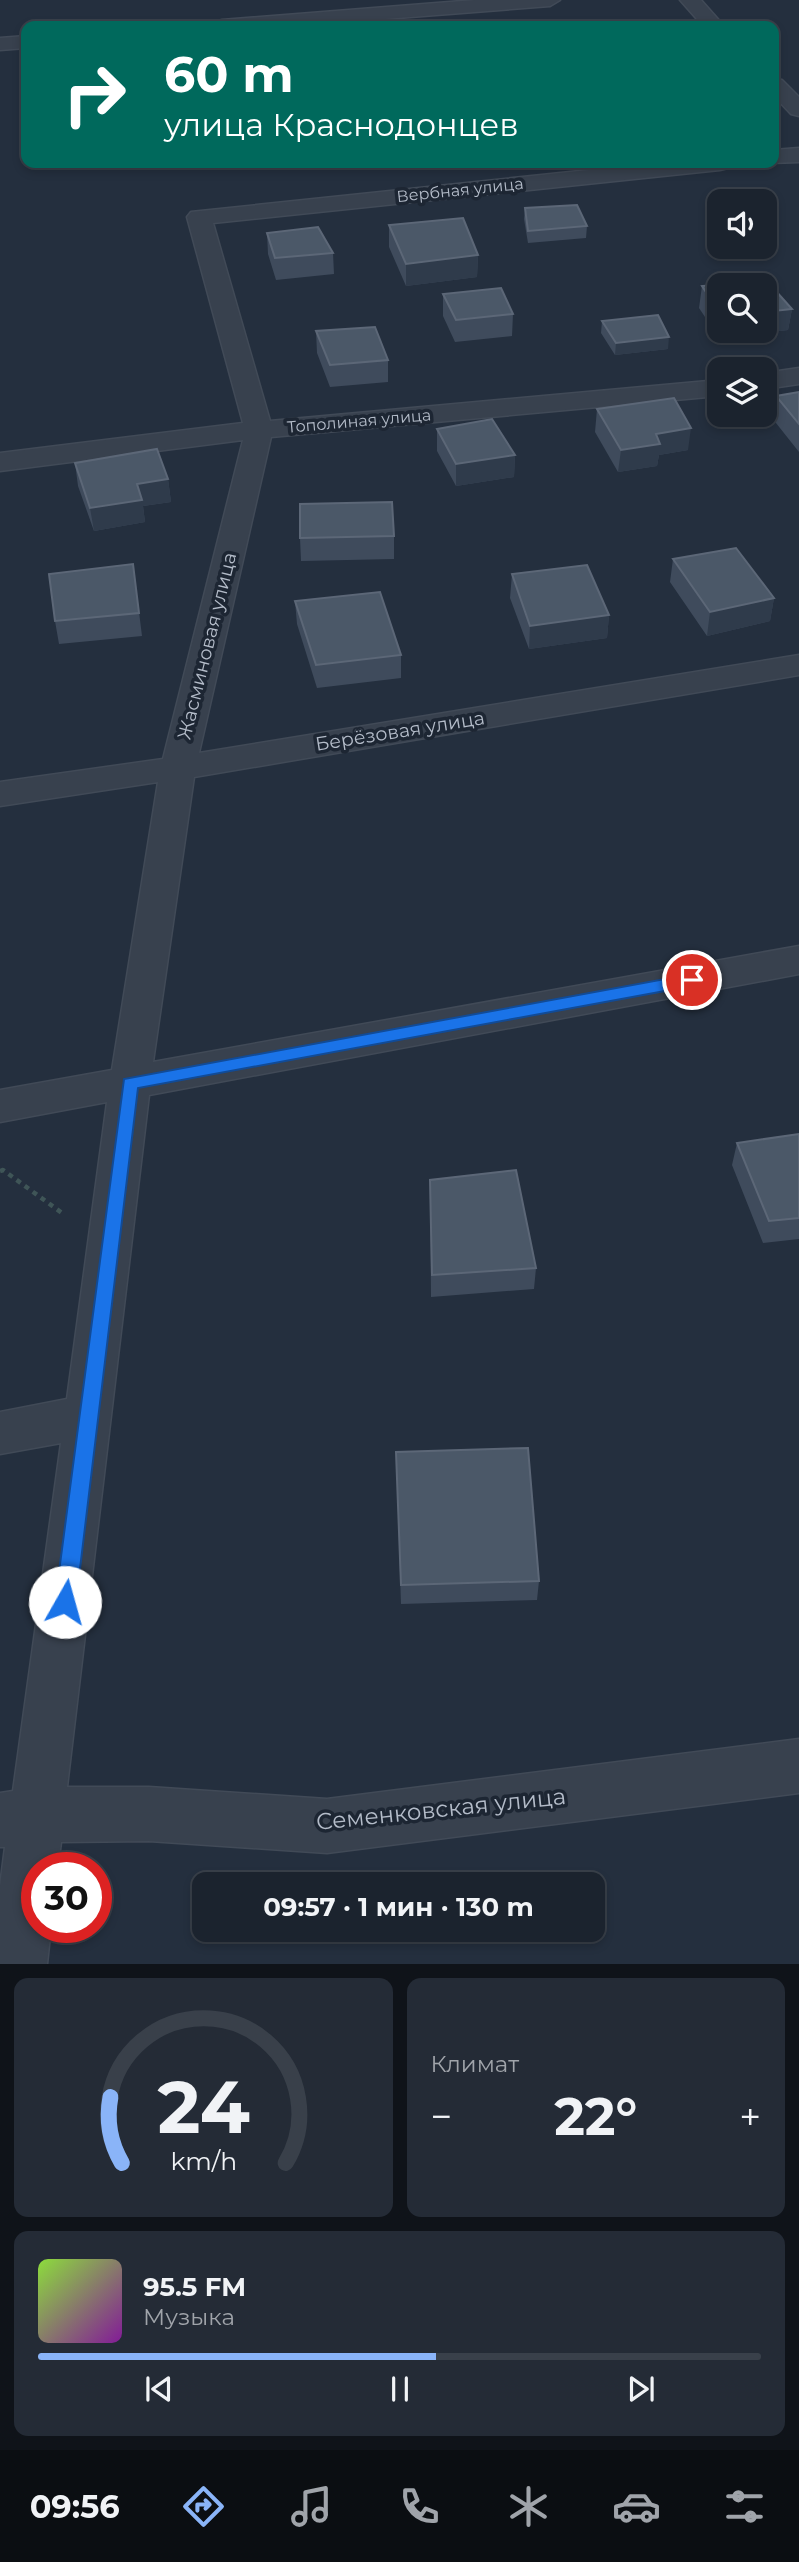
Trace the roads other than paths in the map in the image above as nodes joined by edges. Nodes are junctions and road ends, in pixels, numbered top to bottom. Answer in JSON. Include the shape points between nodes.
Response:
{"nodes":[{"id":1,"x":550,"y":0,"type":"edge"},
{"id":2,"x":690,"y":0,"type":"edge"},
{"id":3,"x":285,"y":21,"type":"edge"},
{"id":4,"x":709,"y":21,"type":"edge"},
{"id":5,"x":21,"y":42,"type":"edge"},
{"id":6,"x":0,"y":44,"type":"edge"},
{"id":7,"x":779,"y":90,"type":"edge"},
{"id":8,"x":799,"y":109,"type":"edge"},
{"id":9,"x":799,"y":155,"type":"edge"},
{"id":10,"x":779,"y":157,"type":"edge"},
{"id":11,"x":672,"y":168,"type":"edge"},
{"id":12,"x":199,"y":217,"type":"joint"},
{"id":13,"x":799,"y":376,"type":"edge"},
{"id":14,"x":777,"y":379,"type":"edge"},
{"id":15,"x":707,"y":389,"type":"edge"},
{"id":16,"x":259,"y":430,"type":"junction"},
{"id":17,"x":0,"y":462,"type":"edge"},
{"id":18,"x":799,"y":665,"type":"edge"},
{"id":19,"x":178,"y":768,"type":"junction"},
{"id":20,"x":0,"y":794,"type":"edge"},
{"id":21,"x":799,"y":960,"type":"edge"},
{"id":22,"x":130,"y":1083,"type":"junction"},
{"id":23,"x":0,"y":1106,"type":"edge"},
{"id":24,"x":88,"y":1416,"type":"junction"},
{"id":25,"x":0,"y":1433,"type":"edge"},
{"id":26,"x":799,"y":1766,"type":"edge"},
{"id":27,"x":20,"y":1817,"type":"edge"},
{"id":28,"x":19,"y":1964,"type":"edge"}],
"edges":[{"from":1,"to":3,"type":"street"},
{"from":2,"to":4,"type":"street"},
{"from":5,"to":6,"type":"street"},
{"from":7,"to":8,"type":"street"},
{"from":9,"to":10,"type":"street"},
{"from":11,"to":12,"type":"street","name":"Вербная улица"},
{"from":12,"to":16,"type":"street","name":"Жасминовая улица"},
{"from":13,"to":14,"type":"street"},
{"from":15,"to":16,"type":"street","name":"Тополиная улица"},
{"from":16,"to":17,"type":"street","name":"Тополиная улица"},
{"from":16,"to":19,"type":"street","name":"Жасминовая улица"},
{"from":18,"to":19,"type":"street","name":"Берёзовая улица"},
{"from":19,"to":20,"type":"street","name":"Берёзовая улица"},
{"from":19,"to":22,"type":"street","name":"Жасминовая улица"},
{"from":21,"to":22,"type":"street"},
{"from":22,"to":23,"type":"street"},
{"from":22,"to":24,"type":"street","name":"Жасминовая улица"},
{"from":24,"to":25,"type":"street"},
{"from":24,"to":27,"type":"street","name":"Жасминовая улица"},
{"from":26,"to":27,"type":"street","name":"Семенковская улица","via":[[327,1826],[149,1814]]},
{"from":27,"to":28,"type":"street","name":"Жасминовая улица"}]}
